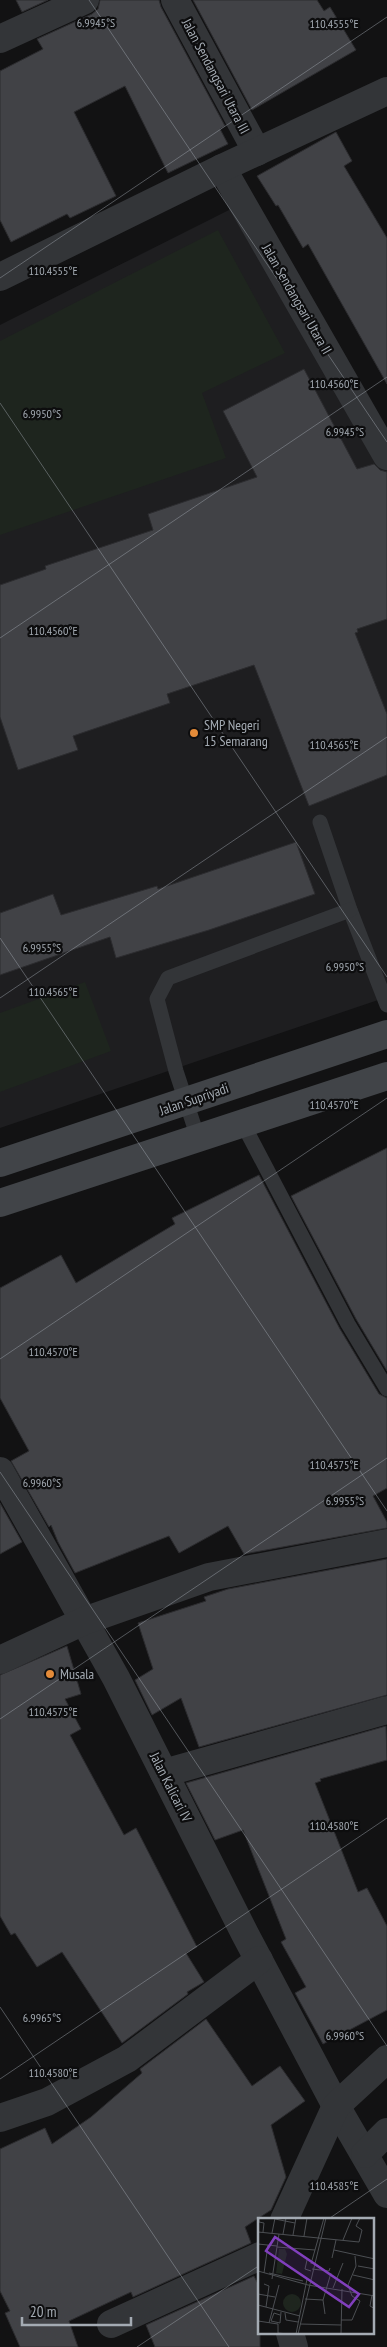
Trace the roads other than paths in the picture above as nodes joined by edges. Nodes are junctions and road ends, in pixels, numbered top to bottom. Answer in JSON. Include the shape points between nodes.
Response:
{"nodes":[{"id":1,"x":85,"y":0,"type":"edge"},
{"id":2,"x":175,"y":0,"type":"edge"},
{"id":3,"x":0,"y":39,"type":"edge"},
{"id":4,"x":387,"y":91,"type":"edge"},
{"id":5,"x":257,"y":152,"type":"junction"},
{"id":6,"x":222,"y":168,"type":"junction"},
{"id":7,"x":0,"y":277,"type":"edge"},
{"id":8,"x":387,"y":456,"type":"edge"},
{"id":9,"x":320,"y":822,"type":"dead end"},
{"id":10,"x":350,"y":910,"type":"junction"},
{"id":11,"x":387,"y":1005,"type":"edge"},
{"id":12,"x":387,"y":1034,"type":"edge"},
{"id":13,"x":387,"y":1076,"type":"edge"},
{"id":14,"x":186,"y":1101,"type":"junction"},
{"id":15,"x":243,"y":1124,"type":"junction"},
{"id":16,"x":198,"y":1138,"type":"junction"},
{"id":17,"x":0,"y":1164,"type":"edge"},
{"id":18,"x":0,"y":1203,"type":"edge"},
{"id":19,"x":387,"y":1389,"type":"edge"},
{"id":20,"x":0,"y":1471,"type":"edge"},
{"id":21,"x":387,"y":1543,"type":"edge"},
{"id":22,"x":84,"y":1620,"type":"junction"},
{"id":23,"x":0,"y":1660,"type":"edge"},
{"id":24,"x":387,"y":1710,"type":"edge"},
{"id":25,"x":164,"y":1773,"type":"junction"},
{"id":26,"x":259,"y":1960,"type":"junction"},
{"id":27,"x":387,"y":2058,"type":"edge"},
{"id":28,"x":336,"y":2106,"type":"junction"},
{"id":29,"x":0,"y":2118,"type":"edge"},
{"id":30,"x":387,"y":2132,"type":"edge"},
{"id":31,"x":366,"y":2154,"type":"junction"},
{"id":32,"x":387,"y":2194,"type":"edge"},
{"id":33,"x":285,"y":2218,"type":"edge"},
{"id":34,"x":258,"y":2257,"type":"edge"},
{"id":35,"x":111,"y":2324,"type":"dead end"},
{"id":36,"x":290,"y":2334,"type":"edge"},
{"id":37,"x":294,"y":2347,"type":"edge"}],
"edges":[{"from":1,"to":3,"type":"street"},
{"from":2,"to":5,"type":"street","name":"Jalan Sendangsari Utara III"},
{"from":4,"to":5,"type":"street"},
{"from":5,"to":6,"type":"street"},
{"from":6,"to":7,"type":"street"},
{"from":6,"to":8,"type":"street","name":"Jalan Sendangsari Utara II"},
{"from":9,"to":10,"type":"lane"},
{"from":10,"to":11,"type":"lane"},
{"from":10,"to":14,"type":"lane","via":[[168,978],[157,999]]},
{"from":12,"to":14,"type":"street","name":"Jalan Supriyadi"},
{"from":13,"to":15,"type":"street"},
{"from":14,"to":16,"type":"lane"},
{"from":14,"to":17,"type":"street","name":"Jalan Supriyadi"},
{"from":15,"to":16,"type":"street"},
{"from":15,"to":19,"type":"lane","via":[[348,1324]]},
{"from":16,"to":18,"type":"street"},
{"from":20,"to":22,"type":"street","name":"Jalan Kalicari IV"},
{"from":21,"to":22,"type":"street","via":[[209,1577]]},
{"from":22,"to":23,"type":"street"},
{"from":22,"to":25,"type":"street","name":"Jalan Kalicari IV"},
{"from":24,"to":25,"type":"street"},
{"from":25,"to":26,"type":"street","name":"Jalan Kalicari IV"},
{"from":26,"to":28,"type":"street","name":"Jalan Kalicari IV"},
{"from":26,"to":29,"type":"street","via":[[127,2059],[48,2102]]},
{"from":27,"to":28,"type":"street"},
{"from":28,"to":31,"type":"street","name":"Jalan Kalicari IV"},
{"from":28,"to":33,"type":"street"},
{"from":30,"to":31,"type":"street"},
{"from":31,"to":32,"type":"street","name":"Jalan Kalicari IV"},
{"from":34,"to":35,"type":"street"},
{"from":36,"to":37,"type":"street"}]}
